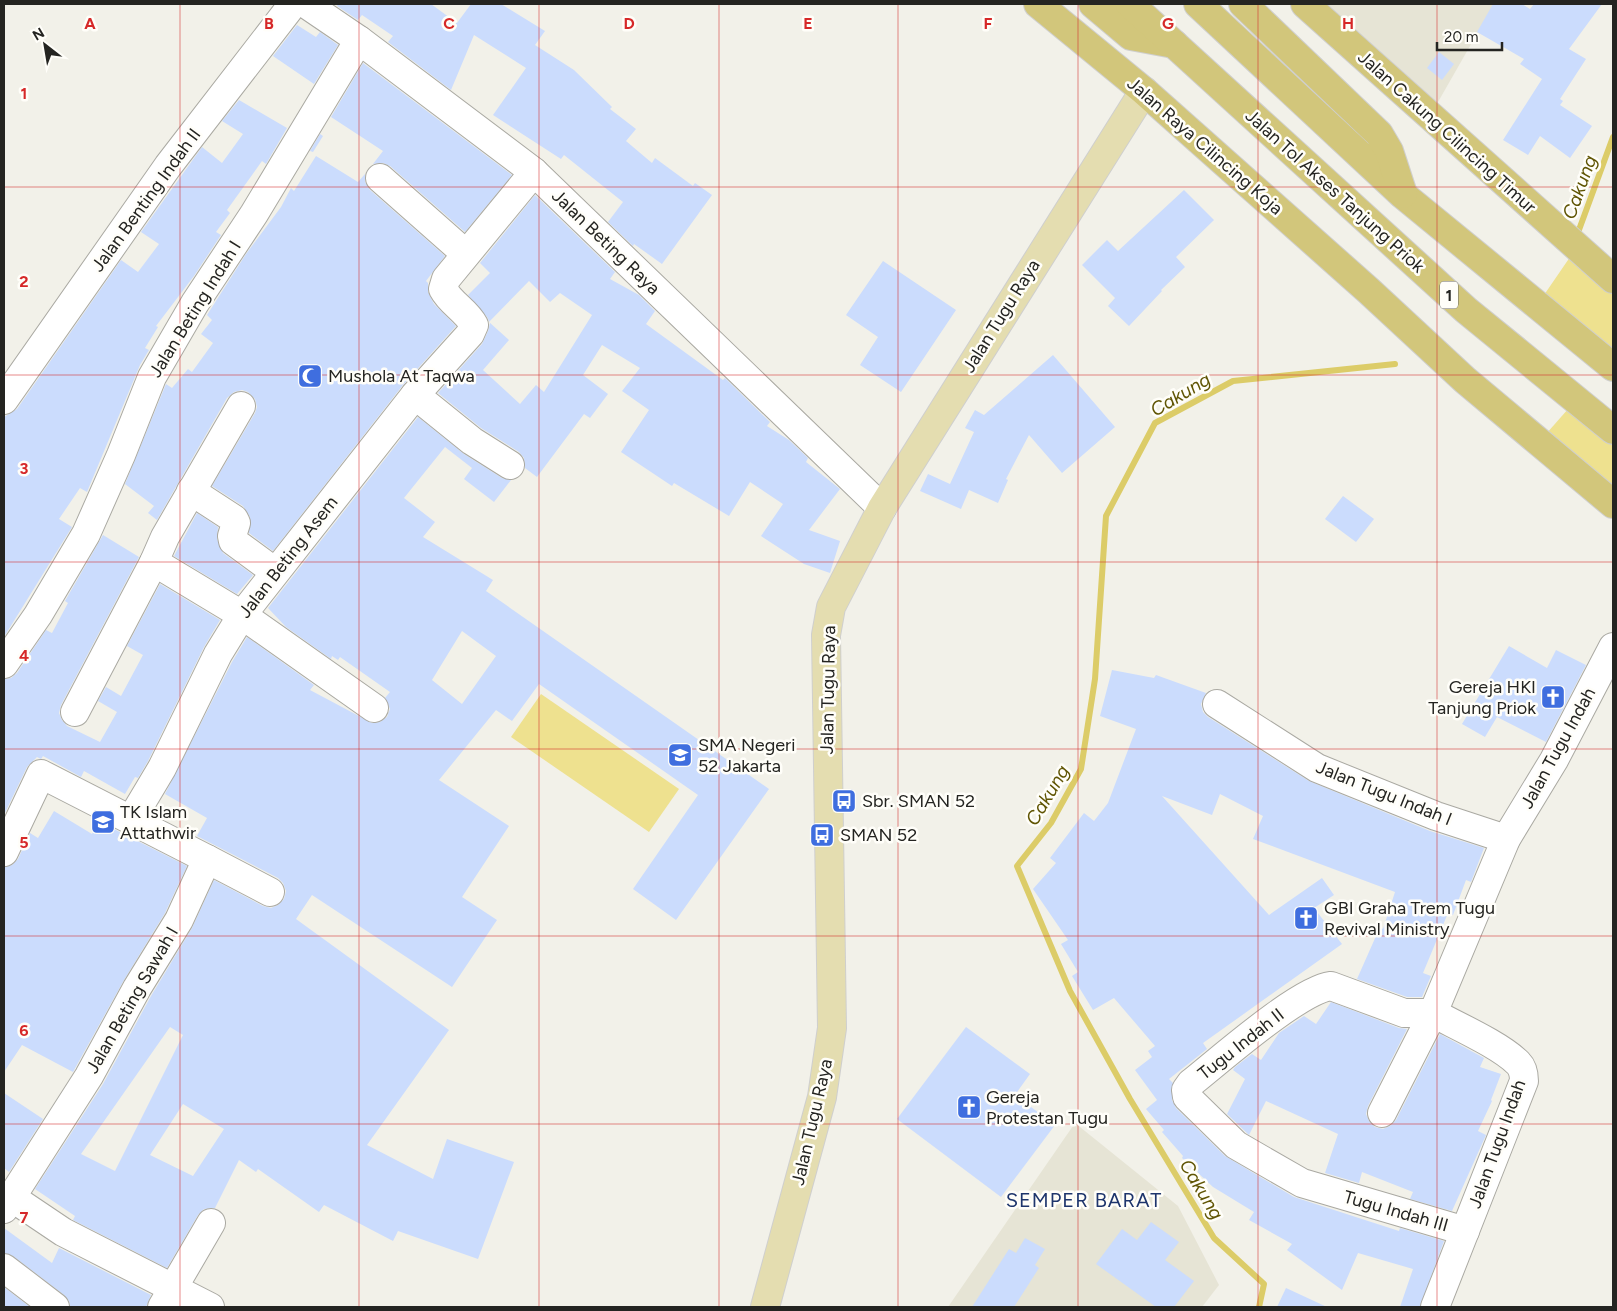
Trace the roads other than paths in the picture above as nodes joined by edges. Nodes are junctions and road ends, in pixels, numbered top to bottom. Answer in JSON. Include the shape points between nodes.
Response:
{"nodes":[{"id":1,"x":293,"y":4,"type":"edge"},
{"id":2,"x":306,"y":4,"type":"edge"},
{"id":3,"x":1038,"y":4,"type":"edge"},
{"id":4,"x":1093,"y":4,"type":"edge"},
{"id":5,"x":1130,"y":4,"type":"edge"},
{"id":6,"x":1198,"y":4,"type":"edge"},
{"id":7,"x":1243,"y":4,"type":"edge"},
{"id":8,"x":1305,"y":4,"type":"edge"},
{"id":9,"x":359,"y":40,"type":"junction"},
{"id":10,"x":1174,"y":44,"type":"junction"},
{"id":11,"x":1144,"y":91,"type":"junction"},
{"id":12,"x":534,"y":172,"type":"junction"},
{"id":13,"x":380,"y":178,"type":"dead end"},
{"id":14,"x":1403,"y":195,"type":"junction"},
{"id":15,"x":466,"y":254,"type":"junction"},
{"id":16,"x":1611,"y":277,"type":"edge"},
{"id":17,"x":1613,"y":366,"type":"edge"},
{"id":18,"x":415,"y":395,"type":"junction"},
{"id":19,"x":4,"y":400,"type":"edge"},
{"id":20,"x":241,"y":406,"type":"dead end"},
{"id":21,"x":1613,"y":430,"type":"edge"},
{"id":22,"x":510,"y":465,"type":"dead end"},
{"id":23,"x":191,"y":491,"type":"junction"},
{"id":24,"x":1613,"y":504,"type":"edge"},
{"id":25,"x":882,"y":508,"type":"junction"},
{"id":26,"x":154,"y":562,"type":"junction"},
{"id":27,"x":274,"y":571,"type":"junction"},
{"id":28,"x":242,"y":615,"type":"junction"},
{"id":29,"x":1613,"y":647,"type":"edge"},
{"id":30,"x":4,"y":664,"type":"edge"},
{"id":31,"x":1217,"y":704,"type":"dead end"},
{"id":32,"x":374,"y":708,"type":"dead end"},
{"id":33,"x":75,"y":712,"type":"dead end"},
{"id":34,"x":131,"y":820,"type":"junction"},
{"id":35,"x":1506,"y":839,"type":"junction"},
{"id":36,"x":4,"y":852,"type":"edge"},
{"id":37,"x":207,"y":859,"type":"junction"},
{"id":38,"x":270,"y":892,"type":"dead end"},
{"id":39,"x":1433,"y":1013,"type":"junction"},
{"id":40,"x":1382,"y":1113,"type":"dead end"},
{"id":41,"x":1328,"y":1191,"type":"joint"},
{"id":42,"x":7,"y":1203,"type":"edge"},
{"id":43,"x":211,"y":1223,"type":"dead end"},
{"id":44,"x":1464,"y":1230,"type":"junction"},
{"id":45,"x":4,"y":1268,"type":"edge"},
{"id":46,"x":167,"y":1298,"type":"edge"},
{"id":47,"x":56,"y":1307,"type":"edge"},
{"id":48,"x":210,"y":1307,"type":"edge"},
{"id":49,"x":764,"y":1307,"type":"edge"},
{"id":50,"x":1436,"y":1307,"type":"edge"}],
"edges":[{"from":1,"to":19,"type":"street","name":"Jalan Benting Indah II","via":[[168,166]]},
{"from":2,"to":9,"type":"street","name":"Jalan Beting Raya"},
{"from":3,"to":11,"type":"highway","name":"Jalan Raya Cilincing Koja"},
{"from":4,"to":10,"type":"highway","via":[[1131,36]]},
{"from":5,"to":10,"type":"highway","name":"Jalan Tol Akses Tanjung Priok","number":"1"},
{"from":6,"to":14,"type":"highway"},
{"from":7,"to":14,"type":"highway","via":[[1379,134],[1389,152]]},
{"from":8,"to":16,"type":"highway","name":"Jalan Cakung Cilincing Timur"},
{"from":9,"to":12,"type":"street","name":"Jalan Beting Raya"},
{"from":9,"to":30,"type":"street","name":"Jalan Beting Indah I","via":[[152,377],[86,534],[38,615]]},
{"from":10,"to":21,"type":"highway","name":"Jalan Tol Akses Tanjung Priok","number":"1","via":[[1466,310]]},
{"from":11,"to":24,"type":"highway","name":"Jalan Raya Cilincing Koja","via":[[1370,291],[1465,380]]},
{"from":11,"to":25,"type":"main road","name":"Jalan Tugu Raya"},
{"from":12,"to":15,"type":"street","name":"Jalan Beting Asem"},
{"from":12,"to":25,"type":"street","name":"Jalan Beting Raya"},
{"from":13,"to":15,"type":"street"},
{"from":14,"to":17,"type":"highway"},
{"from":15,"to":18,"type":"street","name":"Jalan Beting Asem","via":[[443,289],[474,326]]},
{"from":18,"to":22,"type":"street"},
{"from":18,"to":27,"type":"street","name":"Jalan Beting Asem"},
{"from":20,"to":23,"type":"street"},
{"from":23,"to":26,"type":"street"},
{"from":23,"to":27,"type":"street","via":[[234,519],[233,541]]},
{"from":25,"to":49,"type":"main road","name":"Jalan Tugu Raya","via":[[831,607],[826,635],[832,1028],[822,1097]]},
{"from":26,"to":28,"type":"street"},
{"from":26,"to":33,"type":"street"},
{"from":27,"to":28,"type":"street","name":"Jalan Beting Asem"},
{"from":28,"to":32,"type":"street"},
{"from":28,"to":34,"type":"street","name":"Jalan Beting Asem","via":[[218,654],[162,768]]},
{"from":29,"to":35,"type":"street","name":"Jalan Tugu Indah","via":[[1554,760]]},
{"from":31,"to":35,"type":"street","name":"Jalan Tugu Indah I","via":[[1317,768],[1436,816]]},
{"from":34,"to":36,"type":"street","via":[[41,774]]},
{"from":34,"to":37,"type":"street"},
{"from":35,"to":39,"type":"street","name":"Jalan Tugu Indah"},
{"from":37,"to":38,"type":"street"},
{"from":37,"to":42,"type":"street","name":"Jalan Beting Sawah I","via":[[179,920],[136,988],[89,1076]]},
{"from":39,"to":40,"type":"street"},
{"from":39,"to":41,"type":"street","name":"Tugu Indah II","via":[[1404,1014],[1331,986],[1322,987],[1297,1000],[1190,1083],[1187,1097],[1236,1145],[1302,1183]]},
{"from":39,"to":44,"type":"street","name":"Jalan Tugu Indah","via":[[1504,1053],[1524,1072],[1524,1081]]},
{"from":41,"to":44,"type":"street","name":"Tugu Indah III"},
{"from":42,"to":46,"type":"street","via":[[63,1232]]},
{"from":43,"to":46,"type":"street"},
{"from":44,"to":50,"type":"street","name":"Jalan Tugu Indah"},
{"from":45,"to":47,"type":"street"},
{"from":46,"to":48,"type":"street"}]}
